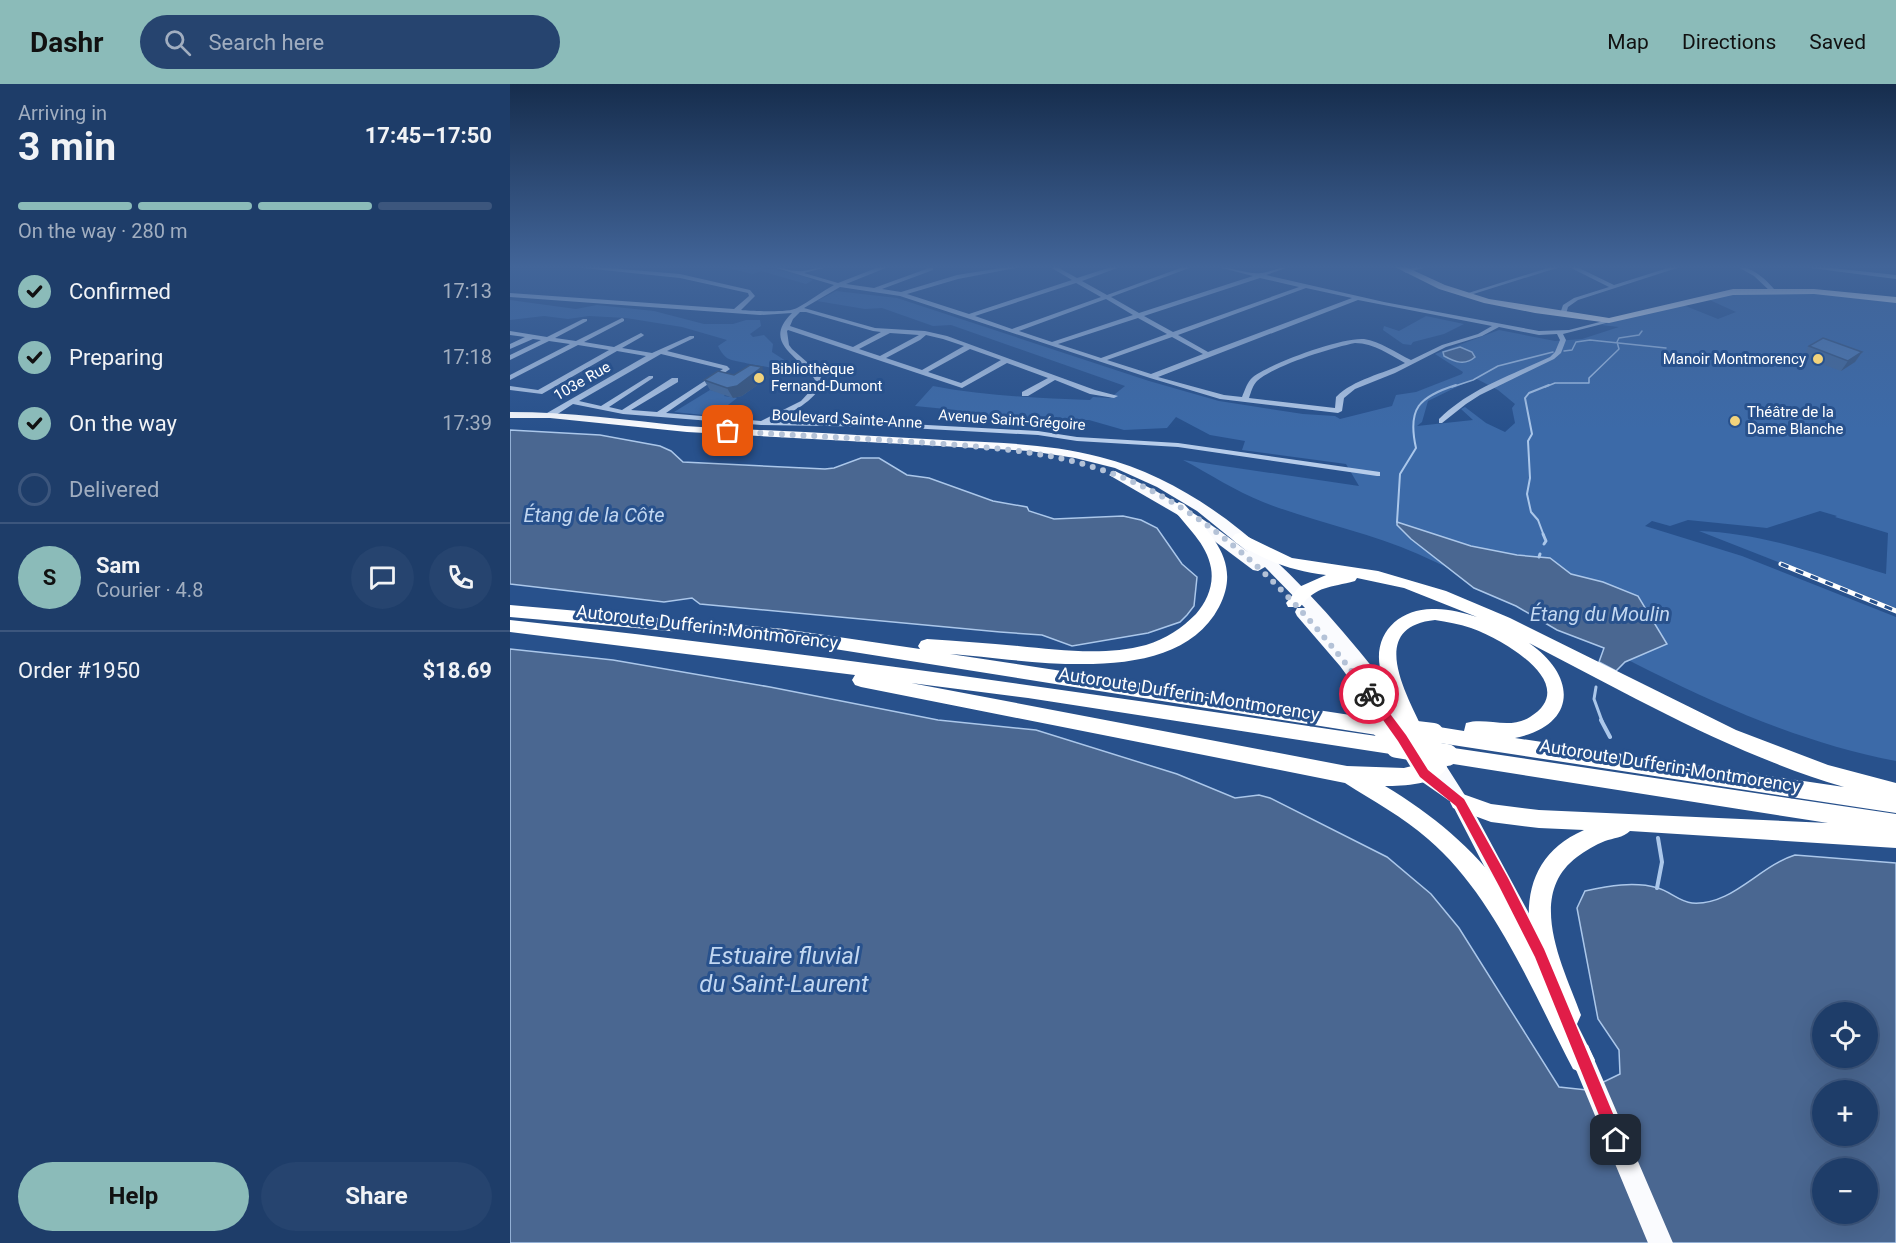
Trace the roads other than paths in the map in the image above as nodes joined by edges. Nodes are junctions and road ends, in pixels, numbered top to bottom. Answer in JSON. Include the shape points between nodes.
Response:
{"nodes":[{"id":1,"x":583,"y":321,"type":"edge"},
{"id":2,"x":620,"y":321,"type":"edge"},
{"id":3,"x":791,"y":321,"type":"edge"},
{"id":4,"x":849,"y":321,"type":"edge"},
{"id":5,"x":984,"y":321,"type":"edge"},
{"id":6,"x":1039,"y":321,"type":"edge"},
{"id":7,"x":1120,"y":321,"type":"edge"},
{"id":8,"x":1149,"y":321,"type":"edge"},
{"id":9,"x":1210,"y":321,"type":"edge"},
{"id":10,"x":1297,"y":321,"type":"edge"},
{"id":11,"x":1472,"y":321,"type":"edge"},
{"id":12,"x":1611,"y":321,"type":"edge"},
{"id":13,"x":1497,"y":326,"type":"junction"},
{"id":14,"x":787,"y":327,"type":"junction"},
{"id":15,"x":1012,"y":331,"type":"junction"},
{"id":16,"x":887,"y":332,"type":"junction"},
{"id":17,"x":511,"y":333,"type":"edge"},
{"id":18,"x":925,"y":333,"type":"junction"},
{"id":19,"x":641,"y":334,"type":"dead end"},
{"id":20,"x":1560,"y":334,"type":"junction"},
{"id":21,"x":1172,"y":335,"type":"junction"},
{"id":22,"x":533,"y":336,"type":"junction"},
{"id":23,"x":692,"y":337,"type":"dead end"},
{"id":24,"x":549,"y":339,"type":"junction"},
{"id":25,"x":579,"y":343,"type":"junction"},
{"id":26,"x":1050,"y":344,"type":"junction"},
{"id":27,"x":970,"y":346,"type":"junction"},
{"id":28,"x":510,"y":347,"type":"edge"},
{"id":29,"x":617,"y":348,"type":"junction"},
{"id":30,"x":854,"y":350,"type":"junction"},
{"id":31,"x":657,"y":354,"type":"junction"},
{"id":32,"x":1209,"y":355,"type":"junction"},
{"id":33,"x":510,"y":358,"type":"edge"},
{"id":34,"x":881,"y":358,"type":"junction"},
{"id":35,"x":1007,"y":360,"type":"junction"},
{"id":36,"x":1101,"y":360,"type":"junction"},
{"id":37,"x":1411,"y":363,"type":"junction"},
{"id":38,"x":922,"y":373,"type":"junction"},
{"id":39,"x":651,"y":377,"type":"dead end"},
{"id":40,"x":1055,"y":377,"type":"junction"},
{"id":41,"x":1152,"y":377,"type":"junction"},
{"id":42,"x":510,"y":378,"type":"edge"},
{"id":43,"x":675,"y":380,"type":"dead end"},
{"id":44,"x":510,"y":388,"type":"edge"},
{"id":45,"x":1025,"y":394,"type":"dead end"},
{"id":46,"x":1114,"y":396,"type":"dead end"},
{"id":47,"x":1245,"y":400,"type":"junction"},
{"id":48,"x":572,"y":402,"type":"junction"},
{"id":49,"x":601,"y":409,"type":"junction"},
{"id":50,"x":623,"y":412,"type":"junction"},
{"id":51,"x":510,"y":415,"type":"edge"},
{"id":52,"x":550,"y":415,"type":"junction"},
{"id":53,"x":658,"y":415,"type":"junction"},
{"id":54,"x":1442,"y":421,"type":"dead end"},
{"id":55,"x":761,"y":423,"type":"junction"},
{"id":56,"x":749,"y":432,"type":"junction"},
{"id":57,"x":966,"y":445,"type":"junction"},
{"id":58,"x":1377,"y":474,"type":"dead end"},
{"id":59,"x":1179,"y":507,"type":"junction"},
{"id":60,"x":1240,"y":538,"type":"junction"},
{"id":61,"x":1378,"y":576,"type":"junction"},
{"id":62,"x":1297,"y":599,"type":"junction"},
{"id":63,"x":510,"y":611,"type":"edge"},
{"id":64,"x":510,"y":626,"type":"edge"},
{"id":65,"x":784,"y":635,"type":"junction"},
{"id":66,"x":671,"y":644,"type":"junction"},
{"id":67,"x":1423,"y":731,"type":"junction"},
{"id":68,"x":1436,"y":765,"type":"junction"},
{"id":69,"x":1347,"y":775,"type":"junction"},
{"id":70,"x":1896,"y":792,"type":"edge"},
{"id":71,"x":1460,"y":802,"type":"junction"},
{"id":72,"x":1896,"y":804,"type":"edge"},
{"id":73,"x":1660,"y":823,"type":"junction"},
{"id":74,"x":1896,"y":824,"type":"edge"},
{"id":75,"x":1896,"y":838,"type":"edge"},
{"id":76,"x":1582,"y":1060,"type":"junction"},
{"id":77,"x":1661,"y":1243,"type":"edge"}],
"edges":[{"from":1,"to":24,"type":"street"},
{"from":2,"to":25,"type":"street"},
{"from":3,"to":14,"type":"street"},
{"from":4,"to":16,"type":"street"},
{"from":5,"to":15,"type":"street"},
{"from":6,"to":15,"type":"street"},
{"from":7,"to":26,"type":"street"},
{"from":8,"to":21,"type":"street"},
{"from":9,"to":21,"type":"street"},
{"from":10,"to":32,"type":"street"},
{"from":11,"to":13,"type":"street"},
{"from":12,"to":20,"type":"street"},
{"from":13,"to":20,"type":"street"},
{"from":13,"to":37,"type":"street"},
{"from":14,"to":30,"type":"street"},
{"from":14,"to":55,"type":"street","via":[[786,344],[816,371],[820,382],[815,393],[803,403]]},
{"from":15,"to":26,"type":"street"},
{"from":16,"to":18,"type":"street"},
{"from":16,"to":30,"type":"street"},
{"from":17,"to":22,"type":"street"},
{"from":18,"to":27,"type":"street"},
{"from":18,"to":34,"type":"street"},
{"from":19,"to":29,"type":"street"},
{"from":20,"to":54,"type":"street","via":[[1563,340],[1552,358],[1462,402]]},
{"from":21,"to":32,"type":"street"},
{"from":21,"to":36,"type":"street"},
{"from":22,"to":24,"type":"street"},
{"from":22,"to":28,"type":"street"},
{"from":23,"to":31,"type":"street","name":"103e Rue"},
{"from":24,"to":25,"type":"street"},
{"from":24,"to":33,"type":"street"},
{"from":25,"to":29,"type":"street"},
{"from":25,"to":42,"type":"street"},
{"from":26,"to":36,"type":"street"},
{"from":27,"to":35,"type":"street"},
{"from":27,"to":38,"type":"street"},
{"from":29,"to":31,"type":"street"},
{"from":29,"to":44,"type":"street","via":[[539,392]]},
{"from":30,"to":34,"type":"street"},
{"from":31,"to":48,"type":"street","name":"103e Rue"},
{"from":31,"to":53,"type":"street","via":[[727,369]]},
{"from":32,"to":41,"type":"street"},
{"from":34,"to":38,"type":"street"},
{"from":35,"to":38,"type":"street","via":[[962,386]]},
{"from":35,"to":40,"type":"street"},
{"from":36,"to":41,"type":"street"},
{"from":37,"to":47,"type":"street","via":[[1345,392],[1338,411]]},
{"from":37,"to":47,"type":"street","via":[[1357,340],[1292,360],[1260,375],[1250,385]]},
{"from":39,"to":49,"type":"street"},
{"from":40,"to":45,"type":"street"},
{"from":40,"to":46,"type":"street"},
{"from":41,"to":47,"type":"street"},
{"from":43,"to":50,"type":"street"},
{"from":48,"to":49,"type":"street","name":"Avenue Saint-Grégoire"},
{"from":48,"to":52,"type":"street","name":"103e Rue"},
{"from":49,"to":50,"type":"street","name":"Avenue Saint-Grégoire"},
{"from":50,"to":53,"type":"street","name":"Avenue Saint-Grégoire"},
{"from":51,"to":52,"type":"main road","name":"Boulevard Sainte-Anne"},
{"from":52,"to":56,"type":"main road","name":"Boulevard Sainte-Anne"},
{"from":53,"to":55,"type":"street","name":"Avenue Saint-Grégoire"},
{"from":55,"to":56,"type":"street"},
{"from":55,"to":58,"type":"street","name":"Avenue Saint-Grégoire","via":[[1038,433],[1178,445]]},
{"from":56,"to":57,"type":"main road","name":"Boulevard Sainte-Anne"},
{"from":57,"to":59,"type":"main road","name":"Boulevard Sainte-Anne","via":[[1093,466]]},
{"from":57,"to":60,"type":"main road","name":"Boulevard Sainte-Anne","via":[[1048,450],[1118,465],[1183,495]]},
{"from":59,"to":62,"type":"main road","name":"Boulevard Sainte-Anne"},
{"from":59,"to":65,"type":"highway","via":[[1212,548],[1218,559],[1220,580],[1215,599],[1204,616],[1181,636],[1157,647],[1121,656],[1085,658]]},
{"from":60,"to":61,"type":"highway","via":[[1269,556],[1297,565]]},
{"from":60,"to":62,"type":"main road","name":"Boulevard Sainte-Anne"},
{"from":61,"to":62,"type":"highway","via":[[1329,580],[1311,587]]},
{"from":61,"to":70,"type":"highway","via":[[1492,616],[1766,752],[1851,782]]},
{"from":62,"to":67,"type":"main road","name":"Boulevard Sainte-Anne"},
{"from":62,"to":68,"type":"main road","name":"Boulevard Sainte-Anne","via":[[1402,738]]},
{"from":63,"to":65,"type":"highway","name":"Autoroute Dufferin-Montmorency"},
{"from":64,"to":66,"type":"highway","name":"Autoroute Dufferin-Montmorency"},
{"from":65,"to":67,"type":"highway","name":"Autoroute Dufferin-Montmorency","bridge":true},
{"from":66,"to":68,"type":"highway","name":"Autoroute Dufferin-Montmorency","bridge":true,"via":[[1397,747]]},
{"from":66,"to":69,"type":"highway"},
{"from":67,"to":67,"type":"highway","via":[[1389,674],[1385,651],[1389,638],[1407,620],[1447,614],[1491,628],[1533,655],[1554,682],[1553,707],[1534,724],[1519,730]]},
{"from":67,"to":68,"type":"main road","name":"Boulevard Sainte-Anne"},
{"from":67,"to":72,"type":"highway","name":"Autoroute Dufferin-Montmorency"},
{"from":68,"to":69,"type":"highway","via":[[1394,779]]},
{"from":68,"to":71,"type":"main road","name":"Boulevard Sainte-Anne"},
{"from":68,"to":74,"type":"highway","name":"Autoroute Dufferin-Montmorency"},
{"from":69,"to":76,"type":"highway","via":[[1437,832],[1479,876],[1498,902]]},
{"from":71,"to":73,"type":"highway","via":[[1515,817]]},
{"from":71,"to":76,"type":"main road","name":"Boulevard Sainte-Anne","via":[[1532,936]]},
{"from":73,"to":75,"type":"highway"},
{"from":73,"to":76,"type":"highway","via":[[1621,827],[1583,839],[1570,847],[1548,873],[1540,913],[1543,940]]},
{"from":76,"to":77,"type":"main road","name":"Boulevard Sainte-Anne"}]}
